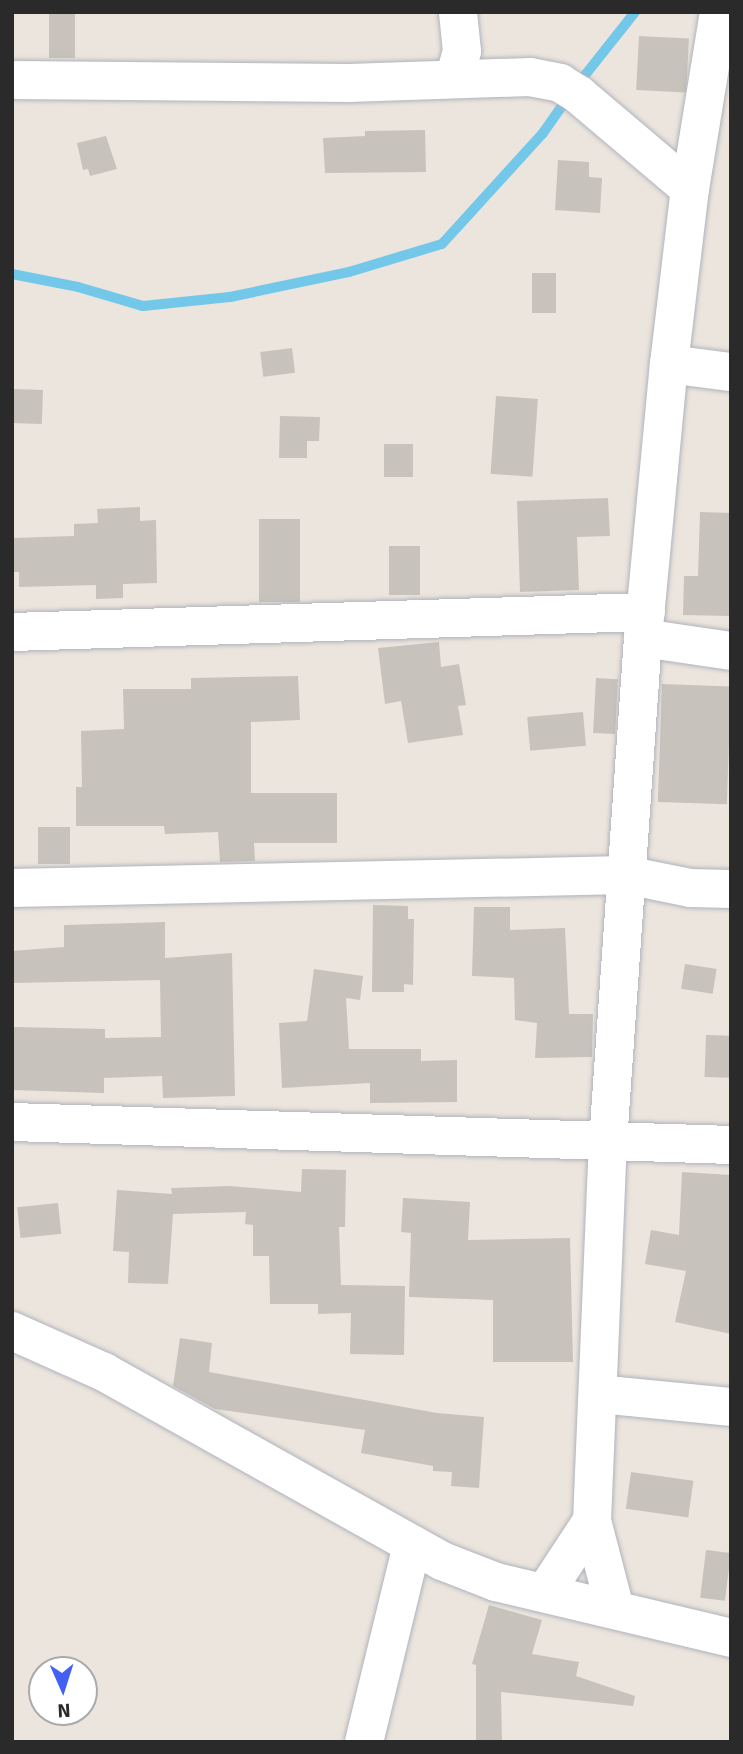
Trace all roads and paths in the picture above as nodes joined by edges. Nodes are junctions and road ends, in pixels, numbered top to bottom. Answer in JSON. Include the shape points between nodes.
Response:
{"nodes":[{"id":1,"x":458,"y":12,"type":"edge"},
{"id":2,"x":719,"y":12,"type":"edge"},
{"id":3,"x":458,"y":65,"type":"junction"},
{"id":4,"x":12,"y":80,"type":"edge"},
{"id":5,"x":719,"y":103,"type":"edge"},
{"id":6,"x":690,"y":189,"type":"junction"},
{"id":7,"x":669,"y":364,"type":"junction"},
{"id":8,"x":731,"y":372,"type":"edge"},
{"id":9,"x":645,"y":625,"type":"junction"},
{"id":10,"x":12,"y":632,"type":"edge"},
{"id":11,"x":731,"y":651,"type":"edge"},
{"id":12,"x":626,"y":876,"type":"junction"},
{"id":13,"x":12,"y":888,"type":"edge"},
{"id":14,"x":731,"y":889,"type":"edge"},
{"id":15,"x":12,"y":1122,"type":"edge"},
{"id":16,"x":608,"y":1142,"type":"junction"},
{"id":17,"x":731,"y":1144,"type":"edge"},
{"id":18,"x":12,"y":1331,"type":"edge"},
{"id":19,"x":598,"y":1394,"type":"junction"},
{"id":20,"x":731,"y":1407,"type":"edge"},
{"id":21,"x":592,"y":1521,"type":"junction"},
{"id":22,"x":412,"y":1545,"type":"junction"},
{"id":23,"x":545,"y":1591,"type":"junction"},
{"id":24,"x":615,"y":1609,"type":"junction"},
{"id":25,"x":731,"y":1638,"type":"edge"},
{"id":26,"x":364,"y":1742,"type":"edge"}],
"edges":[{"from":1,"to":3,"type":"street"},
{"from":2,"to":5,"type":"street"},
{"from":3,"to":4,"type":"street"},
{"from":3,"to":6,"type":"street","via":[[492,78],[530,77],[570,89]]},
{"from":5,"to":6,"type":"street"},
{"from":6,"to":7,"type":"street"},
{"from":7,"to":8,"type":"street"},
{"from":7,"to":9,"type":"street"},
{"from":9,"to":10,"type":"street"},
{"from":9,"to":11,"type":"street"},
{"from":9,"to":12,"type":"street"},
{"from":12,"to":13,"type":"street"},
{"from":12,"to":14,"type":"street","via":[[690,888]]},
{"from":12,"to":16,"type":"street"},
{"from":15,"to":16,"type":"street"},
{"from":16,"to":17,"type":"street"},
{"from":16,"to":19,"type":"street"},
{"from":18,"to":22,"type":"street","via":[[104,1372]]},
{"from":19,"to":20,"type":"street"},
{"from":19,"to":21,"type":"street"},
{"from":21,"to":23,"type":"street"},
{"from":21,"to":24,"type":"street"},
{"from":22,"to":23,"type":"street","via":[[496,1582]]},
{"from":22,"to":26,"type":"street"},
{"from":23,"to":24,"type":"street"},
{"from":24,"to":25,"type":"street"}]}
